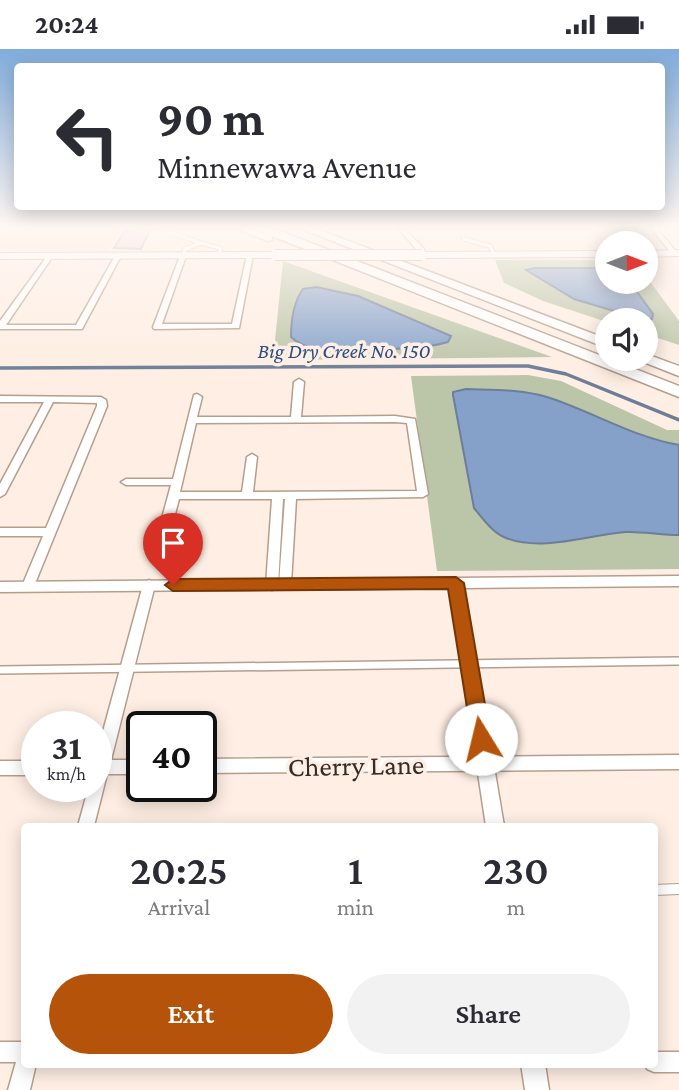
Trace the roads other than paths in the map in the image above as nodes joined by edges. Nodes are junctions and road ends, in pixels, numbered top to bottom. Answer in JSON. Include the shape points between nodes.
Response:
{"nodes":[{"id":1,"x":37,"y":275,"type":"edge"},
{"id":2,"x":108,"y":275,"type":"edge"},
{"id":3,"x":176,"y":275,"type":"edge"},
{"id":4,"x":246,"y":275,"type":"edge"},
{"id":5,"x":376,"y":275,"type":"edge"},
{"id":6,"x":381,"y":275,"type":"edge"},
{"id":7,"x":426,"y":275,"type":"edge"},
{"id":8,"x":415,"y":288,"type":"junction"},
{"id":9,"x":595,"y":339,"type":"edge"},
{"id":10,"x":658,"y":363,"type":"edge"},
{"id":11,"x":679,"y":371,"type":"edge"},
{"id":12,"x":299,"y":382,"type":"dead end"},
{"id":13,"x":679,"y":392,"type":"edge"},
{"id":14,"x":197,"y":397,"type":"dead end"},
{"id":15,"x":0,"y":399,"type":"edge"},
{"id":16,"x":50,"y":399,"type":"junction"},
{"id":17,"x":192,"y":420,"type":"junction"},
{"id":18,"x":296,"y":420,"type":"junction"},
{"id":19,"x":252,"y":457,"type":"dead end"},
{"id":20,"x":126,"y":482,"type":"dead end"},
{"id":21,"x":177,"y":482,"type":"junction"},
{"id":22,"x":0,"y":494,"type":"edge"},
{"id":23,"x":247,"y":495,"type":"junction"},
{"id":24,"x":278,"y":495,"type":"junction"},
{"id":25,"x":291,"y":495,"type":"junction"},
{"id":26,"x":174,"y":496,"type":"junction"},
{"id":27,"x":0,"y":532,"type":"edge"},
{"id":28,"x":51,"y":532,"type":"junction"},
{"id":29,"x":164,"y":533,"type":"dead end"},
{"id":30,"x":282,"y":538,"type":"junction"},
{"id":31,"x":679,"y":581,"type":"edge"},
{"id":32,"x":456,"y":583,"type":"junction"},
{"id":33,"x":279,"y":584,"type":"junction"},
{"id":34,"x":149,"y":585,"type":"junction"},
{"id":35,"x":28,"y":586,"type":"junction"},
{"id":36,"x":0,"y":587,"type":"edge"},
{"id":37,"x":679,"y":661,"type":"edge"},
{"id":38,"x":469,"y":665,"type":"junction"},
{"id":39,"x":127,"y":669,"type":"junction"},
{"id":40,"x":0,"y":670,"type":"edge"},
{"id":41,"x":112,"y":722,"type":"edge"},
{"id":42,"x":679,"y":762,"type":"edge"},
{"id":43,"x":486,"y":764,"type":"junction"},
{"id":44,"x":217,"y":767,"type":"edge"},
{"id":45,"x":0,"y":768,"type":"edge"},
{"id":46,"x":21,"y":768,"type":"edge"},
{"id":47,"x":91,"y":802,"type":"edge"},
{"id":48,"x":87,"y":823,"type":"edge"},
{"id":49,"x":495,"y":823,"type":"edge"},
{"id":50,"x":679,"y":889,"type":"edge"},
{"id":51,"x":658,"y":890,"type":"edge"},
{"id":52,"x":0,"y":1052,"type":"edge"},
{"id":53,"x":21,"y":1052,"type":"edge"},
{"id":54,"x":658,"y":1062,"type":"edge"},
{"id":55,"x":679,"y":1062,"type":"edge"},
{"id":56,"x":25,"y":1068,"type":"edge"},
{"id":57,"x":534,"y":1068,"type":"edge"},
{"id":58,"x":19,"y":1090,"type":"edge"},
{"id":59,"x":537,"y":1090,"type":"edge"}],
"edges":[{"from":1,"to":2,"type":"street","via":[[0,327],[79,327]]},
{"from":3,"to":4,"type":"street","via":[[157,327],[236,326]]},
{"from":5,"to":8,"type":"highway"},
{"from":6,"to":8,"type":"highway"},
{"from":7,"to":9,"type":"highway"},
{"from":8,"to":13,"type":"highway"},
{"from":10,"to":11,"type":"highway"},
{"from":12,"to":18,"type":"street"},
{"from":14,"to":17,"type":"street"},
{"from":15,"to":16,"type":"street"},
{"from":16,"to":22,"type":"street"},
{"from":16,"to":28,"type":"street","via":[[91,398],[101,400],[102,406]]},
{"from":17,"to":18,"type":"street"},
{"from":17,"to":21,"type":"street"},
{"from":18,"to":25,"type":"street","via":[[412,421],[423,494]]},
{"from":19,"to":23,"type":"street"},
{"from":20,"to":21,"type":"street"},
{"from":21,"to":26,"type":"street"},
{"from":23,"to":24,"type":"street"},
{"from":23,"to":26,"type":"street"},
{"from":24,"to":25,"type":"street"},
{"from":24,"to":30,"type":"street"},
{"from":25,"to":30,"type":"street"},
{"from":26,"to":29,"type":"street"},
{"from":27,"to":28,"type":"street"},
{"from":28,"to":35,"type":"street"},
{"from":30,"to":33,"type":"street"},
{"from":31,"to":32,"type":"street"},
{"from":32,"to":33,"type":"street"},
{"from":32,"to":38,"type":"street"},
{"from":33,"to":34,"type":"street"},
{"from":34,"to":35,"type":"street"},
{"from":34,"to":39,"type":"street"},
{"from":35,"to":36,"type":"street"},
{"from":37,"to":38,"type":"lane"},
{"from":38,"to":39,"type":"lane"},
{"from":38,"to":43,"type":"street"},
{"from":39,"to":40,"type":"lane"},
{"from":39,"to":41,"type":"street"},
{"from":42,"to":43,"type":"street","name":"Cherry Lane"},
{"from":43,"to":44,"type":"street","name":"Cherry Lane"},
{"from":43,"to":49,"type":"street"},
{"from":45,"to":46,"type":"street"},
{"from":47,"to":48,"type":"street"},
{"from":50,"to":51,"type":"lane"},
{"from":52,"to":53,"type":"street"},
{"from":54,"to":55,"type":"street"},
{"from":56,"to":58,"type":"street"},
{"from":57,"to":59,"type":"street"}]}
